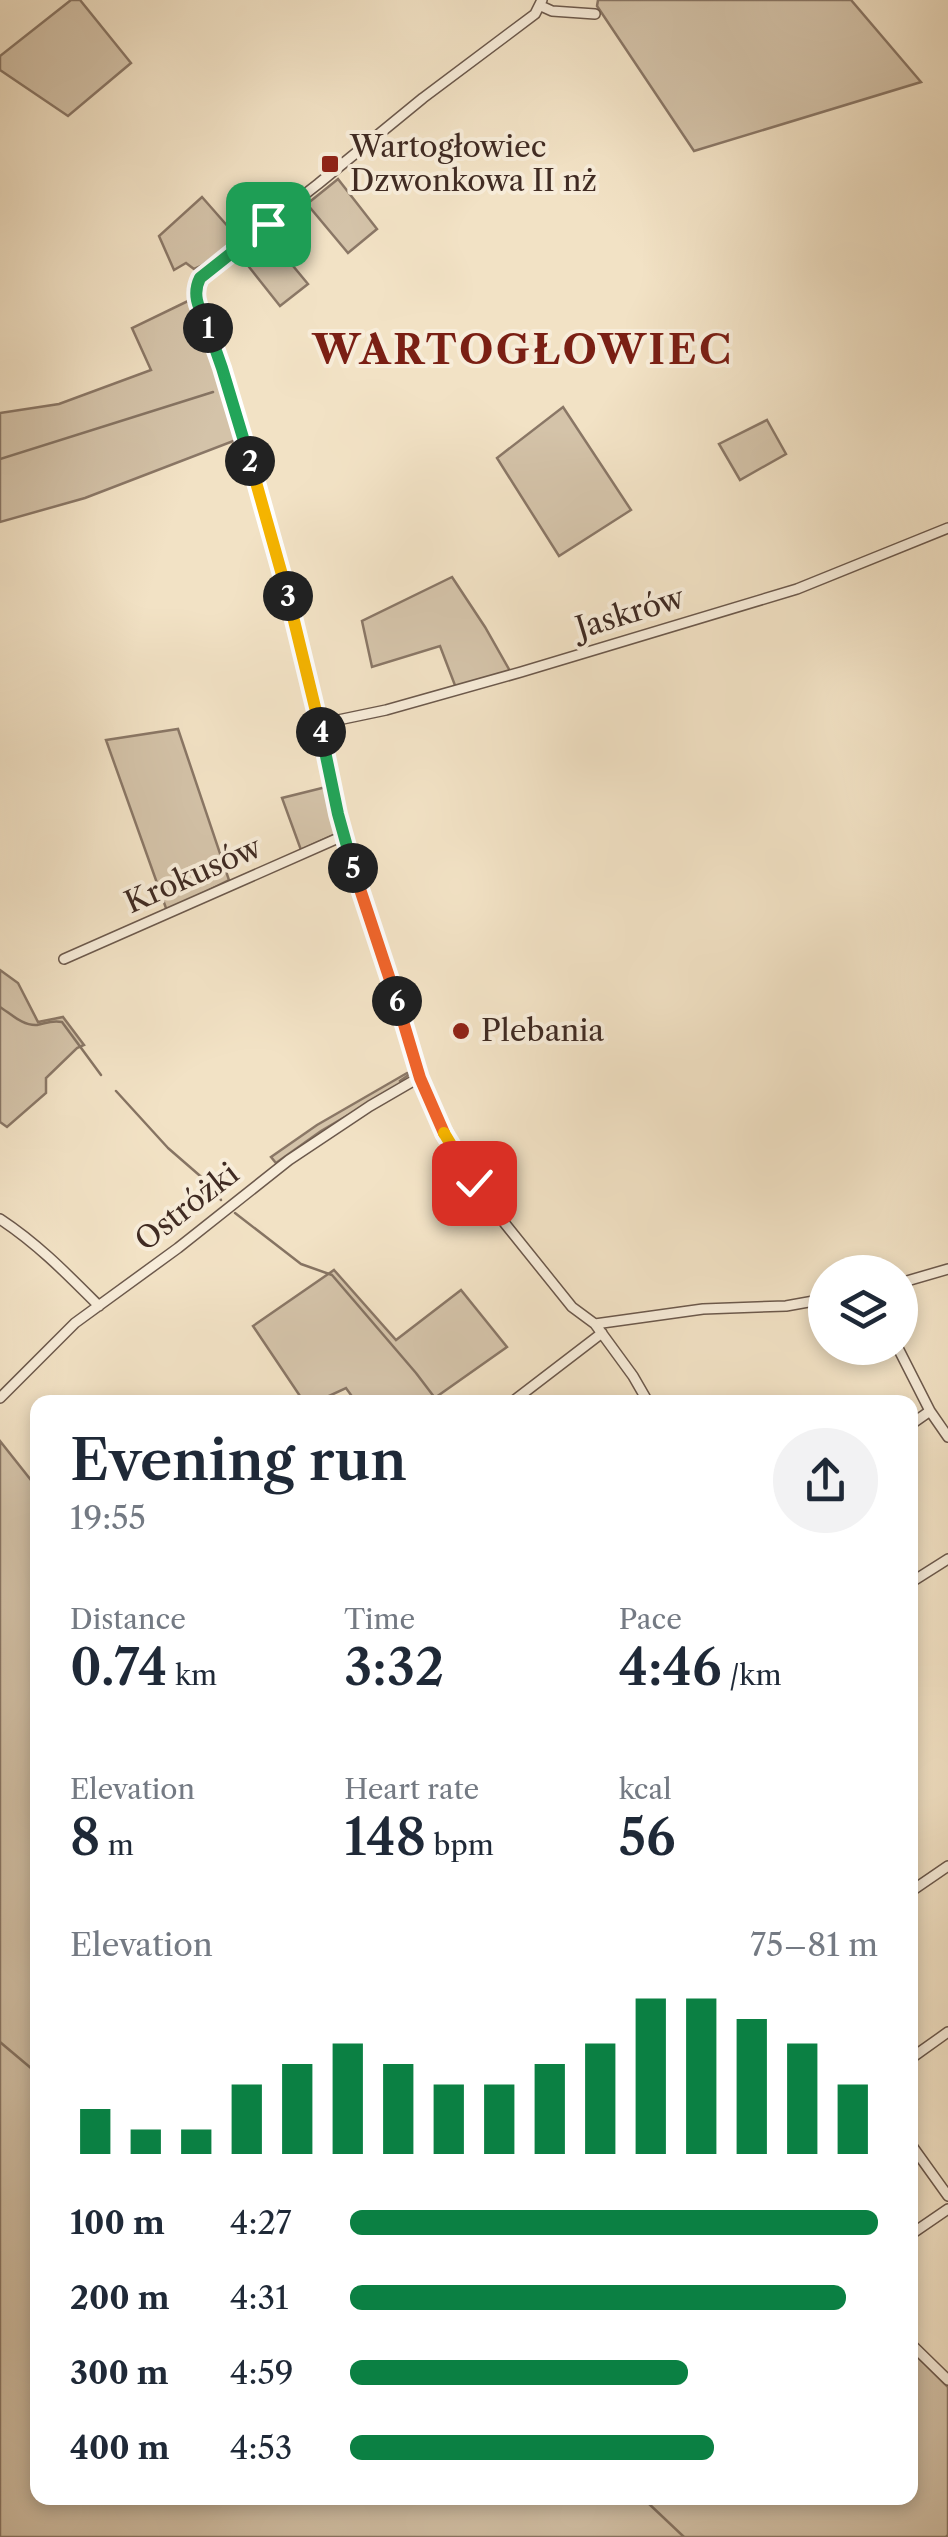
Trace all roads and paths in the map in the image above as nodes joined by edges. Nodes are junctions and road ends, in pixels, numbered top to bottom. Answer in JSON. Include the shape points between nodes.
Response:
{"nodes":[{"id":1,"x":541,"y":3,"type":"edge"},
{"id":2,"x":596,"y":14,"type":"dead end"},
{"id":3,"x":948,"y":528,"type":"edge"},
{"id":4,"x":319,"y":724,"type":"junction"},
{"id":5,"x":343,"y":836,"type":"junction"},
{"id":6,"x":64,"y":960,"type":"dead end"},
{"id":7,"x":420,"y":1078,"type":"junction"},
{"id":8,"x":0,"y":1219,"type":"edge"},
{"id":9,"x":948,"y":1269,"type":"edge"},
{"id":10,"x":918,"y":1278,"type":"edge"},
{"id":11,"x":808,"y":1302,"type":"edge"},
{"id":12,"x":98,"y":1306,"type":"junction"},
{"id":13,"x":598,"y":1329,"type":"junction"},
{"id":14,"x":907,"y":1365,"type":"edge"},
{"id":15,"x":520,"y":1395,"type":"edge"},
{"id":16,"x":644,"y":1395,"type":"edge"},
{"id":17,"x":0,"y":1398,"type":"edge"},
{"id":18,"x":930,"y":1411,"type":"junction"},
{"id":19,"x":918,"y":1419,"type":"edge"},
{"id":20,"x":948,"y":1437,"type":"edge"},
{"id":21,"x":948,"y":1559,"type":"edge"},
{"id":22,"x":918,"y":1578,"type":"edge"},
{"id":23,"x":948,"y":1866,"type":"edge"},
{"id":24,"x":918,"y":1887,"type":"edge"},
{"id":25,"x":948,"y":2032,"type":"edge"},
{"id":26,"x":918,"y":2053,"type":"edge"},
{"id":27,"x":918,"y":2154,"type":"edge"},
{"id":28,"x":948,"y":2196,"type":"edge"},
{"id":29,"x":948,"y":2209,"type":"edge"},
{"id":30,"x":918,"y":2230,"type":"edge"},
{"id":31,"x":918,"y":2350,"type":"edge"},
{"id":32,"x":948,"y":2380,"type":"edge"}],
"edges":[{"from":1,"to":2,"type":"street","via":[[552,11]]},
{"from":1,"to":4,"type":"street","via":[[205,272],[196,286]]},
{"from":3,"to":4,"type":"street","name":"Jaskrów","via":[[798,589],[502,678]]},
{"from":4,"to":5,"type":"street"},
{"from":5,"to":6,"type":"street","name":"Krokusów"},
{"from":5,"to":7,"type":"street"},
{"from":7,"to":12,"type":"street","name":"Ostróżki","via":[[311,1144]]},
{"from":7,"to":13,"type":"street","via":[[486,1200],[572,1307]]},
{"from":8,"to":12,"type":"street","via":[[53,1258]]},
{"from":9,"to":10,"type":"street"},
{"from":11,"to":13,"type":"street","via":[[703,1309]]},
{"from":12,"to":17,"type":"street","name":"Ostróżki"},
{"from":13,"to":15,"type":"street"},
{"from":13,"to":16,"type":"street"},
{"from":14,"to":18,"type":"street"},
{"from":18,"to":19,"type":"street"},
{"from":18,"to":20,"type":"street"},
{"from":21,"to":22,"type":"street"},
{"from":23,"to":24,"type":"street"},
{"from":25,"to":26,"type":"street"},
{"from":27,"to":28,"type":"street"},
{"from":29,"to":30,"type":"street"},
{"from":31,"to":32,"type":"street"}]}
